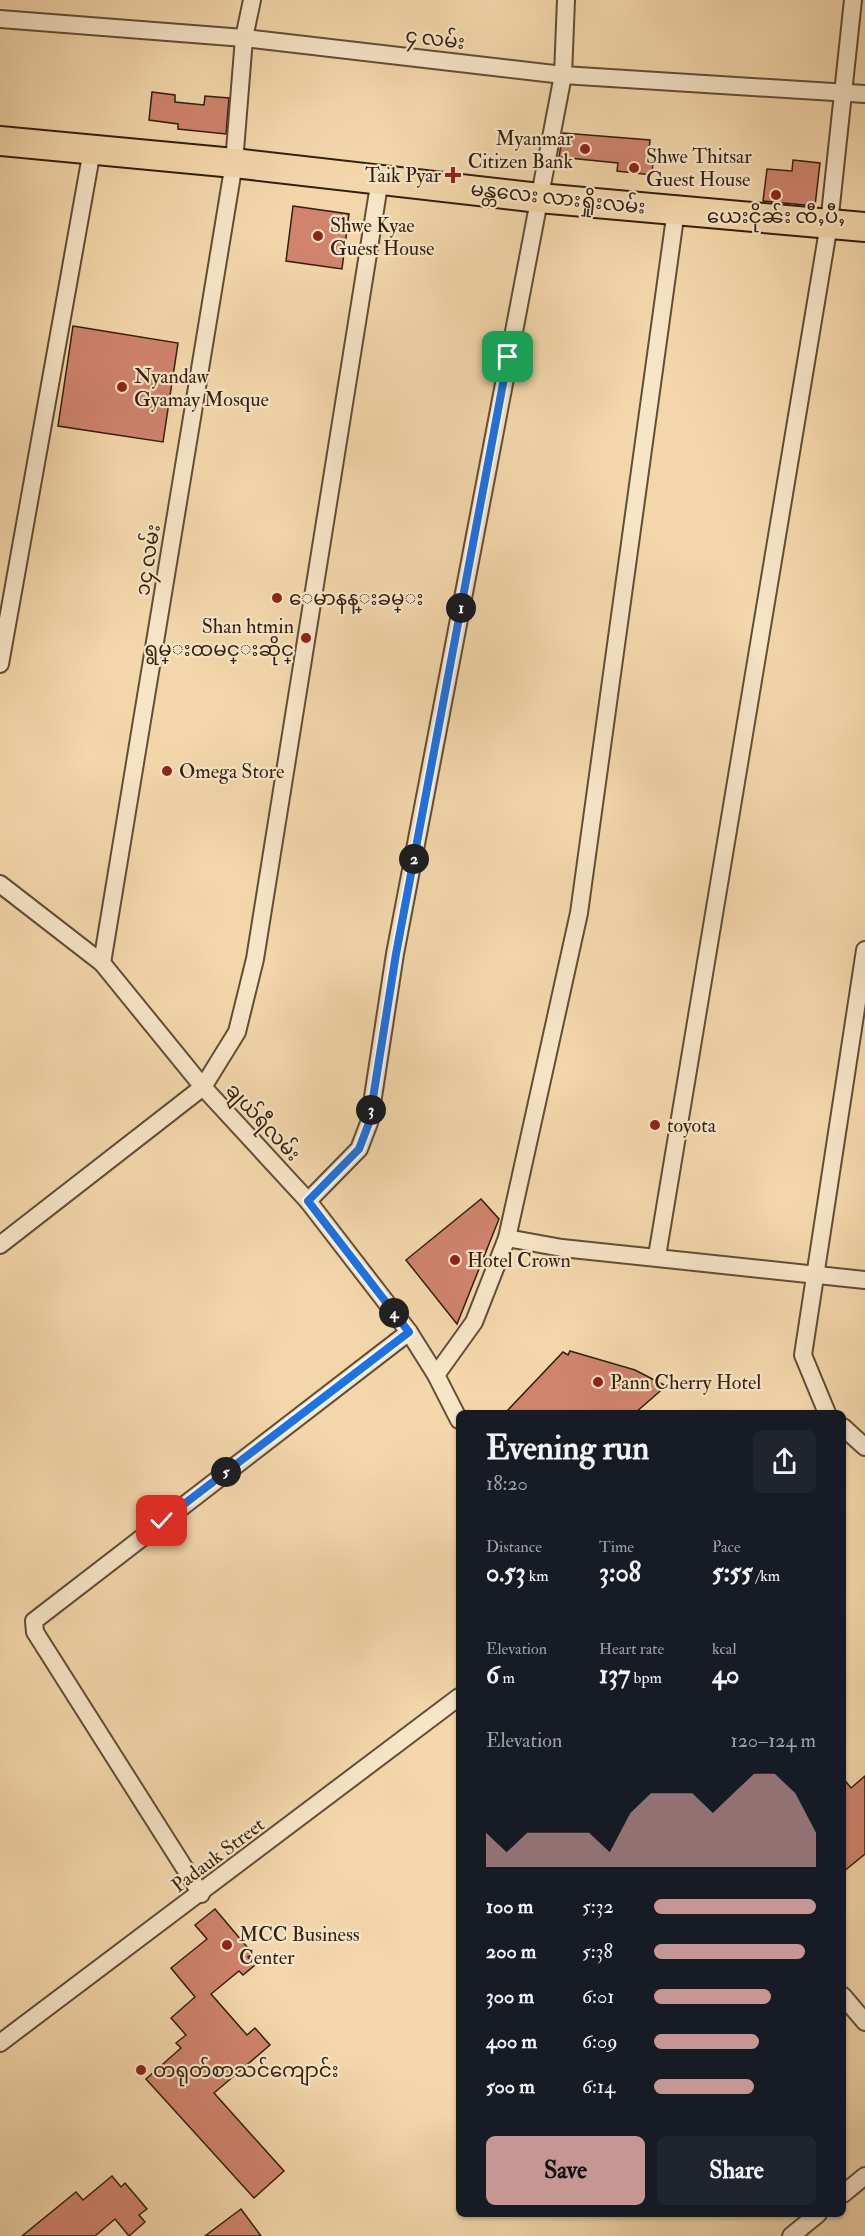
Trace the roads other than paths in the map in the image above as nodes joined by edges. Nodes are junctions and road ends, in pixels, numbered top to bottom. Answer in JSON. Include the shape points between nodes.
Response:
{"nodes":[{"id":1,"x":252,"y":0,"type":"edge"},
{"id":2,"x":566,"y":0,"type":"edge"},
{"id":3,"x":853,"y":0,"type":"edge"},
{"id":4,"x":0,"y":19,"type":"edge"},
{"id":5,"x":244,"y":38,"type":"junction"},
{"id":6,"x":563,"y":75,"type":"junction"},
{"id":7,"x":841,"y":92,"type":"junction"},
{"id":8,"x":865,"y":94,"type":"edge"},
{"id":9,"x":0,"y":141,"type":"edge"},
{"id":10,"x":92,"y":150,"type":"junction"},
{"id":11,"x":234,"y":163,"type":"junction"},
{"id":12,"x":380,"y":179,"type":"junction"},
{"id":13,"x":539,"y":198,"type":"junction"},
{"id":14,"x":676,"y":210,"type":"junction"},
{"id":15,"x":829,"y":224,"type":"junction"},
{"id":16,"x":865,"y":228,"type":"edge"},
{"id":17,"x":0,"y":664,"type":"edge"},
{"id":18,"x":0,"y":884,"type":"edge"},
{"id":19,"x":865,"y":950,"type":"edge"},
{"id":20,"x":102,"y":963,"type":"junction"},
{"id":21,"x":203,"y":1088,"type":"junction"},
{"id":22,"x":308,"y":1201,"type":"junction"},
{"id":23,"x":507,"y":1238,"type":"junction"},
{"id":24,"x":0,"y":1245,"type":"edge"},
{"id":25,"x":657,"y":1256,"type":"junction"},
{"id":26,"x":814,"y":1275,"type":"junction"},
{"id":27,"x":865,"y":1280,"type":"edge"},
{"id":28,"x":409,"y":1332,"type":"junction"},
{"id":29,"x":436,"y":1375,"type":"junction"},
{"id":30,"x":826,"y":1410,"type":"edge"},
{"id":31,"x":456,"y":1414,"type":"edge"},
{"id":32,"x":846,"y":1430,"type":"edge"},
{"id":33,"x":865,"y":1447,"type":"edge"},
{"id":34,"x":456,"y":1699,"type":"edge"},
{"id":35,"x":201,"y":1894,"type":"junction"},
{"id":36,"x":846,"y":2000,"type":"edge"},
{"id":37,"x":865,"y":2022,"type":"edge"},
{"id":38,"x":0,"y":2043,"type":"edge"},
{"id":39,"x":865,"y":2176,"type":"edge"},
{"id":40,"x":846,"y":2192,"type":"edge"},
{"id":41,"x":814,"y":2217,"type":"edge"},
{"id":42,"x":791,"y":2236,"type":"edge"}],
"edges":[{"from":1,"to":5,"type":"street","name":"၁၄ လမ်း"},
{"from":2,"to":6,"type":"street"},
{"from":3,"to":7,"type":"street"},
{"from":4,"to":5,"type":"street","name":"၄ လမ်း"},
{"from":5,"to":6,"type":"street","name":"၄ လမ်း"},
{"from":5,"to":11,"type":"street","name":"၁၄ လမ်း"},
{"from":6,"to":7,"type":"street","name":"၄ လမ်း"},
{"from":6,"to":13,"type":"street"},
{"from":7,"to":8,"type":"street","name":"၄ လမ်း"},
{"from":7,"to":15,"type":"street"},
{"from":9,"to":10,"type":"highway","name":"မန္တလေး လားရှိုးလမ်း"},
{"from":10,"to":11,"type":"highway","name":"မန္တလေး လားရှိုးလမ်း"},
{"from":10,"to":17,"type":"street"},
{"from":11,"to":12,"type":"highway","name":"မန္တလေး လားရှိုးလမ်း"},
{"from":11,"to":20,"type":"street","name":"၁၄ လမ်း"},
{"from":12,"to":13,"type":"highway","name":"မန္တလေး လားရှိုးလမ်း"},
{"from":12,"to":21,"type":"street","via":[[255,959],[237,1032]]},
{"from":13,"to":14,"type":"highway","name":"မန္တလေး လားရှိုးလမ်း"},
{"from":13,"to":22,"type":"street","via":[[398,942],[369,1123],[359,1149]]},
{"from":14,"to":15,"type":"highway","name":"မန္တလေး လားရှိုးလမ်း"},
{"from":14,"to":23,"type":"street","via":[[579,913]]},
{"from":15,"to":16,"type":"highway","name":"မန္တလေး လားရှိုးလမ်း"},
{"from":15,"to":25,"type":"street"},
{"from":18,"to":20,"type":"street","name":"ချယ်ရီလမ်း"},
{"from":19,"to":26,"type":"street"},
{"from":20,"to":21,"type":"street","name":"ချယ်ရီလမ်း"},
{"from":21,"to":22,"type":"street","name":"ချယ်ရီလမ်း"},
{"from":21,"to":24,"type":"street"},
{"from":22,"to":28,"type":"street","name":"ချယ်ရီလမ်း"},
{"from":23,"to":25,"type":"street","via":[[562,1248]]},
{"from":23,"to":29,"type":"street","via":[[474,1322]]},
{"from":25,"to":26,"type":"street"},
{"from":26,"to":27,"type":"street"},
{"from":26,"to":30,"type":"street","via":[[803,1355]]},
{"from":28,"to":29,"type":"street","name":"ချယ်ရီလမ်း"},
{"from":28,"to":35,"type":"street","via":[[33,1623],[35,1632]]},
{"from":29,"to":31,"type":"street","name":"ချယ်ရီလမ်း"},
{"from":32,"to":33,"type":"street"},
{"from":34,"to":35,"type":"street","name":"Padauk Street"},
{"from":35,"to":38,"type":"street","name":"Padauk Street"},
{"from":36,"to":37,"type":"street"},
{"from":39,"to":40,"type":"street"},
{"from":41,"to":42,"type":"street"}]}
